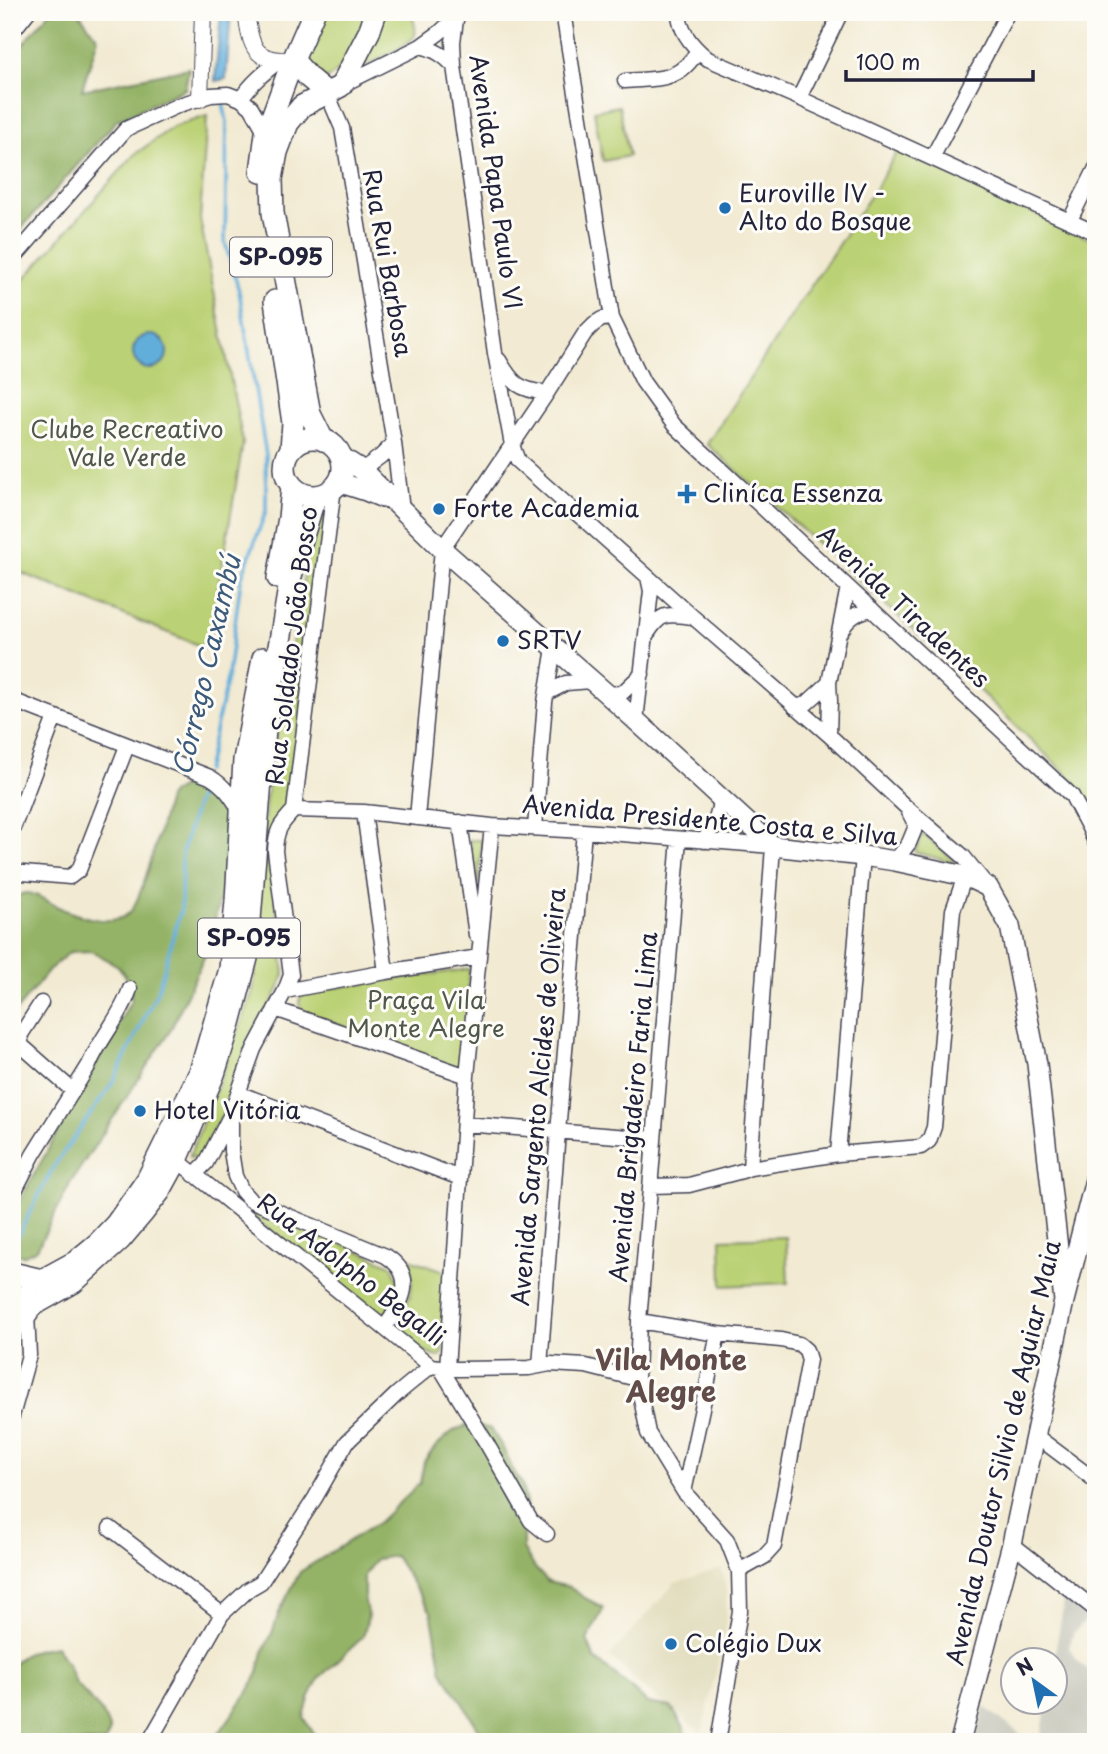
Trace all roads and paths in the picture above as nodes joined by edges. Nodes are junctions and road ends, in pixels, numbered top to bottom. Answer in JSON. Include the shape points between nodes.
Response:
{"nodes":[{"id":1,"x":28,"y":12,"type":"edge"},
{"id":2,"x":203,"y":12,"type":"edge"},
{"id":3,"x":246,"y":12,"type":"edge"},
{"id":4,"x":314,"y":12,"type":"edge"},
{"id":5,"x":376,"y":12,"type":"edge"},
{"id":6,"x":563,"y":12,"type":"edge"},
{"id":7,"x":679,"y":12,"type":"edge"},
{"id":8,"x":841,"y":12,"type":"edge"},
{"id":9,"x":1008,"y":12,"type":"edge"},
{"id":10,"x":460,"y":14,"type":"edge"},
{"id":11,"x":12,"y":32,"type":"edge"},
{"id":12,"x":421,"y":46,"type":"junction"},
{"id":13,"x":698,"y":50,"type":"junction"},
{"id":14,"x":286,"y":60,"type":"junction"},
{"id":15,"x":454,"y":66,"type":"junction"},
{"id":16,"x":625,"y":81,"type":"dead end"},
{"id":17,"x":334,"y":89,"type":"junction"},
{"id":18,"x":234,"y":96,"type":"junction"},
{"id":19,"x":205,"y":97,"type":"junction"},
{"id":20,"x":799,"y":98,"type":"junction"},
{"id":21,"x":266,"y":133,"type":"junction"},
{"id":22,"x":932,"y":158,"type":"junction"},
{"id":23,"x":1096,"y":168,"type":"edge"},
{"id":24,"x":1070,"y":220,"type":"junction"},
{"id":25,"x":1096,"y":233,"type":"edge"},
{"id":26,"x":12,"y":260,"type":"edge"},
{"id":27,"x":612,"y":318,"type":"junction"},
{"id":28,"x":495,"y":353,"type":"junction"},
{"id":29,"x":547,"y":393,"type":"junction"},
{"id":30,"x":394,"y":443,"type":"junction"},
{"id":31,"x":512,"y":445,"type":"junction"},
{"id":32,"x":331,"y":447,"type":"junction"},
{"id":33,"x":291,"y":449,"type":"junction"},
{"id":34,"x":362,"y":470,"type":"junction"},
{"id":35,"x":292,"y":487,"type":"junction"},
{"id":36,"x":329,"y":489,"type":"junction"},
{"id":37,"x":397,"y":506,"type":"junction"},
{"id":38,"x":442,"y":549,"type":"junction"},
{"id":39,"x":648,"y":577,"type":"junction"},
{"id":40,"x":848,"y":587,"type":"junction"},
{"id":41,"x":872,"y":609,"type":"junction"},
{"id":42,"x":693,"y":617,"type":"junction"},
{"id":43,"x":647,"y":636,"type":"junction"},
{"id":44,"x":837,"y":639,"type":"junction"},
{"id":45,"x":554,"y":648,"type":"junction"},
{"id":46,"x":642,"y":674,"type":"junction"},
{"id":47,"x":591,"y":681,"type":"junction"},
{"id":48,"x":829,"y":683,"type":"junction"},
{"id":49,"x":547,"y":693,"type":"junction"},
{"id":50,"x":607,"y":694,"type":"junction"},
{"id":51,"x":12,"y":700,"type":"edge"},
{"id":52,"x":795,"y":707,"type":"junction"},
{"id":53,"x":55,"y":717,"type":"junction"},
{"id":54,"x":636,"y":720,"type":"junction"},
{"id":55,"x":829,"y":735,"type":"junction"},
{"id":56,"x":127,"y":746,"type":"junction"},
{"id":57,"x":244,"y":760,"type":"junction"},
{"id":58,"x":208,"y":777,"type":"junction"},
{"id":59,"x":721,"y":798,"type":"junction"},
{"id":60,"x":907,"y":808,"type":"junction"},
{"id":61,"x":294,"y":810,"type":"junction"},
{"id":62,"x":241,"y":812,"type":"junction"},
{"id":63,"x":364,"y":813,"type":"junction"},
{"id":64,"x":417,"y":818,"type":"junction"},
{"id":65,"x":460,"y":822,"type":"junction"},
{"id":66,"x":492,"y":826,"type":"junction"},
{"id":67,"x":535,"y":828,"type":"junction"},
{"id":68,"x":12,"y":831,"type":"edge"},
{"id":69,"x":584,"y":831,"type":"junction"},
{"id":70,"x":679,"y":839,"type":"junction"},
{"id":71,"x":704,"y":841,"type":"junction"},
{"id":72,"x":1096,"y":844,"type":"edge"},
{"id":73,"x":773,"y":846,"type":"junction"},
{"id":74,"x":863,"y":856,"type":"junction"},
{"id":75,"x":895,"y":861,"type":"junction"},
{"id":76,"x":12,"y":872,"type":"edge"},
{"id":77,"x":965,"y":876,"type":"junction"},
{"id":78,"x":988,"y":887,"type":"junction"},
{"id":79,"x":479,"y":957,"type":"junction"},
{"id":80,"x":386,"y":972,"type":"junction"},
{"id":81,"x":130,"y":989,"type":"dead end"},
{"id":82,"x":285,"y":991,"type":"junction"},
{"id":83,"x":41,"y":1003,"type":"dead end"},
{"id":84,"x":275,"y":1009,"type":"junction"},
{"id":85,"x":467,"y":1076,"type":"junction"},
{"id":86,"x":72,"y":1090,"type":"junction"},
{"id":87,"x":238,"y":1093,"type":"junction"},
{"id":88,"x":231,"y":1114,"type":"junction"},
{"id":89,"x":464,"y":1124,"type":"junction"},
{"id":90,"x":558,"y":1132,"type":"junction"},
{"id":91,"x":653,"y":1139,"type":"junction"},
{"id":92,"x":838,"y":1154,"type":"junction"},
{"id":93,"x":177,"y":1160,"type":"junction"},
{"id":94,"x":750,"y":1168,"type":"junction"},
{"id":95,"x":194,"y":1175,"type":"junction"},
{"id":96,"x":1096,"y":1176,"type":"edge"},
{"id":97,"x":460,"y":1178,"type":"junction"},
{"id":98,"x":650,"y":1186,"type":"junction"},
{"id":99,"x":242,"y":1191,"type":"junction"},
{"id":100,"x":12,"y":1196,"type":"edge"},
{"id":101,"x":233,"y":1206,"type":"junction"},
{"id":102,"x":1057,"y":1230,"type":"junction"},
{"id":103,"x":1080,"y":1234,"type":"junction"},
{"id":104,"x":12,"y":1273,"type":"edge"},
{"id":105,"x":1064,"y":1301,"type":"junction"},
{"id":106,"x":20,"y":1320,"type":"edge"},
{"id":107,"x":639,"y":1321,"type":"junction"},
{"id":108,"x":384,"y":1328,"type":"junction"},
{"id":109,"x":718,"y":1334,"type":"junction"},
{"id":110,"x":29,"y":1355,"type":"junction"},
{"id":111,"x":540,"y":1366,"type":"junction"},
{"id":112,"x":439,"y":1367,"type":"junction"},
{"id":113,"x":637,"y":1379,"type":"junction"},
{"id":114,"x":12,"y":1416,"type":"edge"},
{"id":115,"x":1036,"y":1436,"type":"junction"},
{"id":116,"x":1096,"y":1481,"type":"edge"},
{"id":117,"x":684,"y":1492,"type":"junction"},
{"id":118,"x":110,"y":1528,"type":"dead end"},
{"id":119,"x":547,"y":1534,"type":"dead end"},
{"id":120,"x":727,"y":1540,"type":"junction"},
{"id":121,"x":1012,"y":1544,"type":"junction"},
{"id":122,"x":752,"y":1563,"type":"junction"},
{"id":123,"x":739,"y":1571,"type":"junction"},
{"id":124,"x":1096,"y":1609,"type":"edge"},
{"id":125,"x":222,"y":1614,"type":"junction"},
{"id":126,"x":149,"y":1742,"type":"edge"},
{"id":127,"x":718,"y":1742,"type":"edge"},
{"id":128,"x":960,"y":1742,"type":"edge"}],
"edges":[{"from":1,"to":11,"type":"street"},
{"from":2,"to":19,"type":"street"},
{"from":3,"to":14,"type":"street","via":[[257,53]]},
{"from":4,"to":14,"type":"main road","number":"SP-095"},
{"from":5,"to":17,"type":"main road"},
{"from":6,"to":27,"type":"street","name":"Avenida Tiradentes"},
{"from":7,"to":13,"type":"street","via":[[679,23]]},
{"from":8,"to":20,"type":"street"},
{"from":9,"to":22,"type":"street"},
{"from":10,"to":12,"type":"street"},
{"from":10,"to":15,"type":"street","name":"Avenida Papa Paulo VI","via":[[453,42]]},
{"from":12,"to":15,"type":"street","via":[[444,55]]},
{"from":12,"to":17,"type":"street"},
{"from":13,"to":16,"type":"street","via":[[673,76]]},
{"from":13,"to":20,"type":"street","via":[[708,59]]},
{"from":14,"to":17,"type":"main road","via":[[309,78]]},
{"from":14,"to":18,"type":"street"},
{"from":14,"to":21,"type":"main road","number":"SP-095"},
{"from":15,"to":28,"type":"street","name":"Avenida Papa Paulo VI"},
{"from":17,"to":30,"type":"street","name":"Rua Rui Barbosa"},
{"from":17,"to":32,"type":"main road","number":"SP-095","via":[[302,106],[288,123],[272,179],[273,213],[310,414]]},
{"from":18,"to":19,"type":"street"},
{"from":18,"to":21,"type":"street","via":[[251,107]]},
{"from":19,"to":26,"type":"street","via":[[126,129]]},
{"from":20,"to":22,"type":"street"},
{"from":21,"to":33,"type":"main road","number":"SP-095","via":[[260,179],[293,423]]},
{"from":22,"to":24,"type":"street"},
{"from":23,"to":24,"type":"street"},
{"from":24,"to":25,"type":"street"},
{"from":27,"to":29,"type":"street","via":[[602,319],[585,333]]},
{"from":27,"to":40,"type":"street","name":"Avenida Tiradentes","via":[[643,382],[674,425]]},
{"from":28,"to":29,"type":"street","name":"Avenida Papa Paulo VI","via":[[517,385]]},
{"from":28,"to":31,"type":"street","name":"Avenida Papa Paulo VI"},
{"from":29,"to":31,"type":"street"},
{"from":30,"to":34,"type":"street"},
{"from":30,"to":37,"type":"street","name":"Rua Rui Barbosa"},
{"from":31,"to":38,"type":"street"},
{"from":31,"to":39,"type":"street","via":[[518,461]]},
{"from":32,"to":33,"type":"main road","via":[[314,439]]},
{"from":32,"to":34,"type":"main road"},
{"from":32,"to":36,"type":"main road","number":"SP-095","via":[[342,465]]},
{"from":33,"to":35,"type":"main road","number":"SP-095","via":[[285,466]]},
{"from":34,"to":37,"type":"main road"},
{"from":35,"to":36,"type":"main road","via":[[301,493]]},
{"from":35,"to":57,"type":"main road","number":"SP-095"},
{"from":36,"to":37,"type":"main road","via":[[366,491]]},
{"from":36,"to":61,"type":"street","name":"Rua Soldado João Bosco"},
{"from":36,"to":93,"type":"main road","number":"SP-095","via":[[312,506],[292,576],[265,729],[247,958],[215,1074]]},
{"from":37,"to":38,"type":"main road"},
{"from":38,"to":45,"type":"main road"},
{"from":38,"to":64,"type":"street"},
{"from":39,"to":42,"type":"street"},
{"from":39,"to":43,"type":"street"},
{"from":40,"to":41,"type":"street","name":"Avenida Tiradentes"},
{"from":40,"to":44,"type":"street"},
{"from":41,"to":44,"type":"street","via":[[852,617]]},
{"from":41,"to":72,"type":"street","name":"Avenida Tiradentes","via":[[1072,796]]},
{"from":42,"to":43,"type":"street","via":[[667,614]]},
{"from":42,"to":52,"type":"street"},
{"from":43,"to":46,"type":"street"},
{"from":44,"to":48,"type":"street"},
{"from":45,"to":47,"type":"main road"},
{"from":45,"to":49,"type":"street"},
{"from":46,"to":50,"type":"street","via":[[622,692]]},
{"from":46,"to":54,"type":"street"},
{"from":47,"to":49,"type":"street","via":[[566,683]]},
{"from":47,"to":50,"type":"main road"},
{"from":48,"to":52,"type":"street","via":[[806,704]]},
{"from":48,"to":55,"type":"street"},
{"from":49,"to":67,"type":"street"},
{"from":50,"to":54,"type":"main road"},
{"from":51,"to":53,"type":"street"},
{"from":52,"to":55,"type":"street"},
{"from":53,"to":56,"type":"street"},
{"from":53,"to":68,"type":"street"},
{"from":54,"to":59,"type":"main road"},
{"from":55,"to":60,"type":"street"},
{"from":56,"to":58,"type":"street"},
{"from":56,"to":76,"type":"street","via":[[79,870],[70,877]]},
{"from":57,"to":58,"type":"street","via":[[228,774]]},
{"from":57,"to":62,"type":"main road","number":"SP-095"},
{"from":58,"to":62,"type":"street","via":[[222,784]]},
{"from":59,"to":71,"type":"street"},
{"from":59,"to":73,"type":"main road"},
{"from":60,"to":75,"type":"street","via":[[916,826]]},
{"from":60,"to":78,"type":"street","via":[[963,856]]},
{"from":61,"to":63,"type":"street","name":"Avenida Presidente Costa e Silva"},
{"from":61,"to":82,"type":"street","via":[[276,834],[275,851],[291,975]]},
{"from":62,"to":104,"type":"main road","number":"SP-095","via":[[230,969],[200,1072],[186,1103],[147,1180],[98,1242],[75,1262],[42,1280]]},
{"from":63,"to":64,"type":"street","name":"Avenida Presidente Costa e Silva"},
{"from":63,"to":80,"type":"street"},
{"from":64,"to":65,"type":"street","name":"Avenida Presidente Costa e Silva"},
{"from":65,"to":66,"type":"street","name":"Avenida Presidente Costa e Silva"},
{"from":65,"to":79,"type":"street"},
{"from":66,"to":67,"type":"street","name":"Avenida Presidente Costa e Silva"},
{"from":66,"to":79,"type":"street"},
{"from":67,"to":69,"type":"street","name":"Avenida Presidente Costa e Silva"},
{"from":69,"to":70,"type":"street","name":"Avenida Presidente Costa e Silva"},
{"from":69,"to":90,"type":"street","name":"Avenida Sargento Alcides de Oliveira"},
{"from":70,"to":71,"type":"street","name":"Avenida Presidente Costa e Silva"},
{"from":70,"to":91,"type":"street","name":"Avenida Brigadeiro Faria Lima"},
{"from":71,"to":73,"type":"street","name":"Avenida Presidente Costa e Silva"},
{"from":73,"to":74,"type":"main road","name":"Avenida Presidente Costa e Silva"},
{"from":73,"to":94,"type":"street"},
{"from":74,"to":75,"type":"main road","name":"Avenida Presidente Costa e Silva"},
{"from":74,"to":92,"type":"street"},
{"from":75,"to":77,"type":"main road","name":"Avenida Presidente Costa e Silva"},
{"from":77,"to":78,"type":"main road","name":"Avenida Presidente Costa e Silva"},
{"from":77,"to":92,"type":"street","via":[[953,910],[929,1141],[921,1147]]},
{"from":78,"to":102,"type":"main road","via":[[1010,926],[1018,961],[1037,1064]]},
{"from":79,"to":80,"type":"street"},
{"from":79,"to":85,"type":"street"},
{"from":80,"to":82,"type":"street"},
{"from":81,"to":86,"type":"street"},
{"from":82,"to":84,"type":"street"},
{"from":83,"to":86,"type":"street","via":[[20,1036],[22,1046]]},
{"from":84,"to":85,"type":"street"},
{"from":84,"to":87,"type":"street"},
{"from":85,"to":89,"type":"street"},
{"from":86,"to":100,"type":"street"},
{"from":87,"to":88,"type":"street"},
{"from":87,"to":97,"type":"street"},
{"from":88,"to":95,"type":"street","via":[[206,1163]]},
{"from":88,"to":99,"type":"street","via":[[231,1151]]},
{"from":89,"to":90,"type":"street"},
{"from":89,"to":97,"type":"street"},
{"from":90,"to":91,"type":"street"},
{"from":90,"to":111,"type":"street","name":"Avenida Sargento Alcides de Oliveira"},
{"from":91,"to":98,"type":"street","name":"Avenida Brigadeiro Faria Lima"},
{"from":92,"to":94,"type":"street"},
{"from":93,"to":95,"type":"street","name":"Rua Adolpho Begalli"},
{"from":93,"to":106,"type":"main road","number":"SP-095","via":[[160,1191],[120,1240],[74,1282]]},
{"from":94,"to":98,"type":"street","via":[[689,1185]]},
{"from":95,"to":101,"type":"street","name":"Rua Adolpho Begalli"},
{"from":96,"to":103,"type":"main road","name":"Avenida Doutor Silvio de Aguiar Maia"},
{"from":97,"to":112,"type":"street"},
{"from":98,"to":107,"type":"street","name":"Avenida Brigadeiro Faria Lima"},
{"from":99,"to":101,"type":"street"},
{"from":99,"to":108,"type":"street","via":[[250,1200],[397,1263],[404,1281],[403,1295]]},
{"from":101,"to":108,"type":"street","name":"Rua Adolpho Begalli"},
{"from":102,"to":103,"type":"main road"},
{"from":102,"to":105,"type":"main road"},
{"from":103,"to":105,"type":"main road","name":"Avenida Doutor Silvio de Aguiar Maia"},
{"from":104,"to":106,"type":"main road","number":"SP-095","via":[[27,1291]]},
{"from":105,"to":115,"type":"main road","name":"Avenida Doutor Silvio de Aguiar Maia"},
{"from":106,"to":110,"type":"street"},
{"from":106,"to":110,"type":"street"},
{"from":107,"to":109,"type":"street"},
{"from":107,"to":113,"type":"street","name":"Avenida Brigadeiro Faria Lima"},
{"from":108,"to":112,"type":"street","name":"Rua Adolpho Begalli"},
{"from":109,"to":117,"type":"street"},
{"from":109,"to":122,"type":"street","via":[[799,1344],[809,1360],[774,1546]]},
{"from":110,"to":114,"type":"street"},
{"from":111,"to":112,"type":"street","name":"Rua Adolpho Begalli"},
{"from":111,"to":113,"type":"street","name":"Rua Adolpho Begalli","via":[[586,1366]]},
{"from":112,"to":119,"type":"street","via":[[531,1521]]},
{"from":112,"to":125,"type":"street","via":[[397,1394],[347,1442],[261,1582]]},
{"from":113,"to":117,"type":"street","name":"Avenida Brigadeiro Faria Lima","via":[[648,1433]]},
{"from":115,"to":116,"type":"street"},
{"from":115,"to":121,"type":"main road","name":"Avenida Doutor Silvio de Aguiar Maia"},
{"from":117,"to":120,"type":"street","name":"Avenida Brigadeiro Faria Lima"},
{"from":118,"to":125,"type":"street"},
{"from":120,"to":122,"type":"street","name":"Avenida Brigadeiro Faria Lima"},
{"from":120,"to":123,"type":"street"},
{"from":121,"to":124,"type":"street"},
{"from":121,"to":128,"type":"main road","name":"Avenida Doutor Silvio de Aguiar Maia"},
{"from":122,"to":123,"type":"street"},
{"from":123,"to":127,"type":"street","via":[[740,1611]]},
{"from":125,"to":126,"type":"street"}]}
